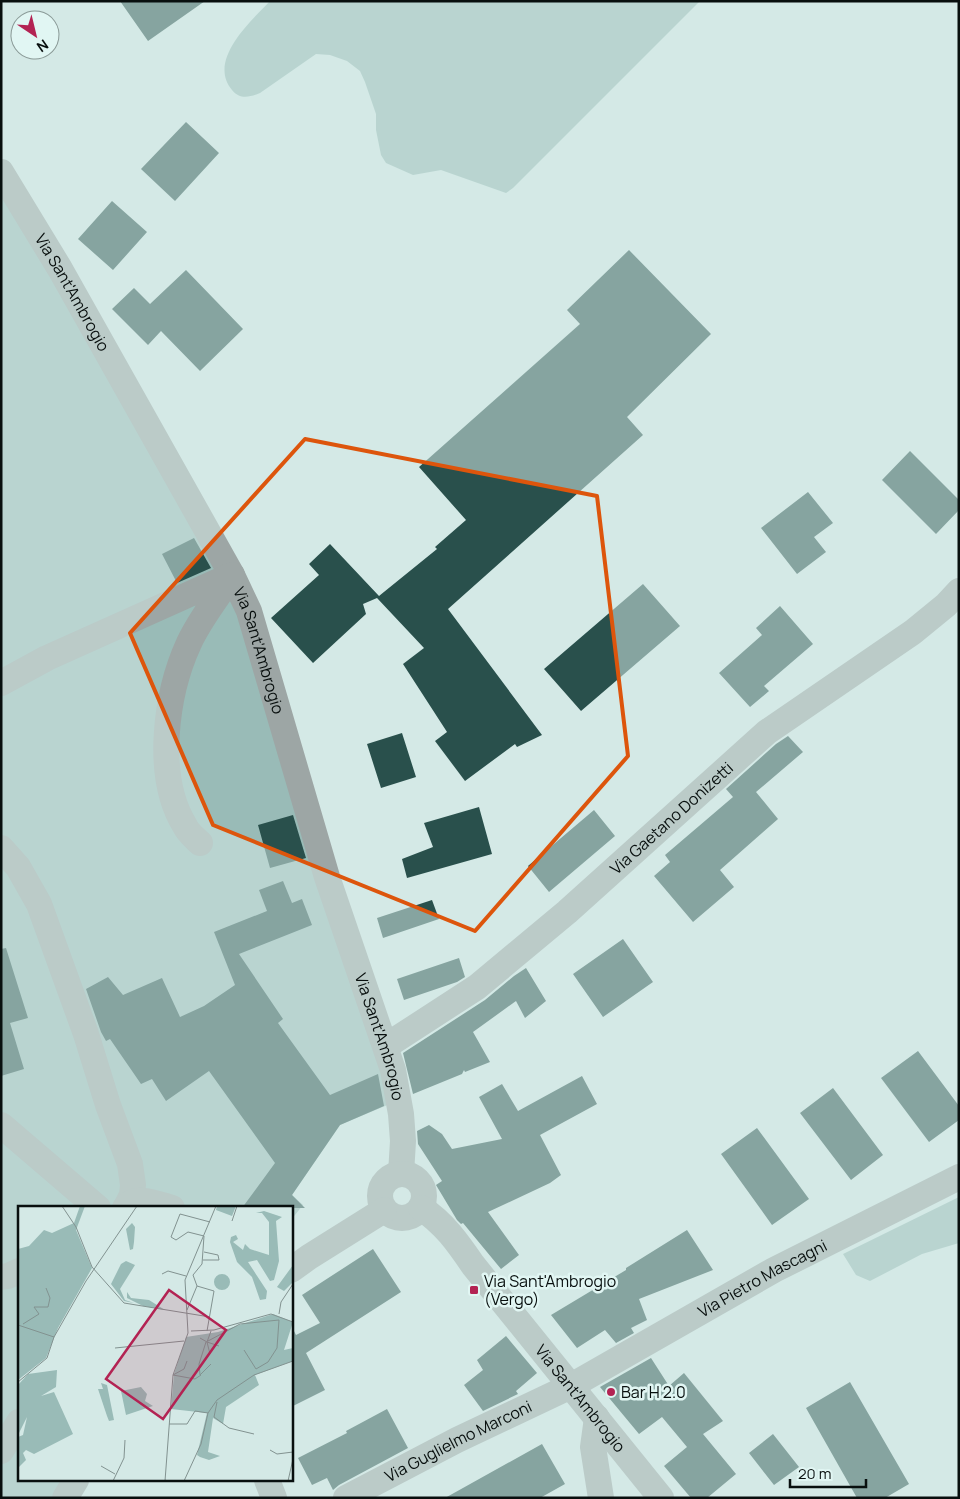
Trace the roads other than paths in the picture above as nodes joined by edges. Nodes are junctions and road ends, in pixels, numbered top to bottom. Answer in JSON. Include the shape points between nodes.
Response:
{"nodes":[{"id":1,"x":1,"y":172,"type":"edge"},
{"id":2,"x":232,"y":575,"type":"junction"},
{"id":3,"x":959,"y":591,"type":"edge"},
{"id":4,"x":1,"y":682,"type":"edge"},
{"id":5,"x":200,"y":843,"type":"dead end"},
{"id":6,"x":1,"y":848,"type":"edge"},
{"id":7,"x":386,"y":1046,"type":"junction"},
{"id":8,"x":1,"y":1125,"type":"edge"},
{"id":9,"x":401,"y":1174,"type":"junction"},
{"id":10,"x":959,"y":1177,"type":"edge"},
{"id":11,"x":96,"y":1206,"type":"edge"},
{"id":12,"x":126,"y":1206,"type":"edge"},
{"id":13,"x":164,"y":1206,"type":"edge"},
{"id":14,"x":421,"y":1208,"type":"junction"},
{"id":15,"x":384,"y":1210,"type":"junction"},
{"id":16,"x":292,"y":1269,"type":"edge"},
{"id":17,"x":18,"y":1272,"type":"edge"},
{"id":18,"x":1,"y":1277,"type":"edge"},
{"id":19,"x":571,"y":1386,"type":"junction"},
{"id":20,"x":597,"y":1418,"type":"junction"},
{"id":21,"x":18,"y":1424,"type":"edge"},
{"id":22,"x":1,"y":1451,"type":"edge"},
{"id":23,"x":75,"y":1482,"type":"edge"},
{"id":24,"x":268,"y":1482,"type":"edge"},
{"id":25,"x":65,"y":1498,"type":"edge"},
{"id":26,"x":274,"y":1498,"type":"edge"},
{"id":27,"x":346,"y":1498,"type":"edge"},
{"id":28,"x":601,"y":1498,"type":"edge"},
{"id":29,"x":661,"y":1498,"type":"edge"}],
"edges":[{"from":1,"to":2,"type":"street","name":"Via Sant'Ambrogio","via":[[65,278]]},
{"from":2,"to":4,"type":"street"},
{"from":2,"to":5,"type":"street","via":[[190,641],[172,692],[168,725],[168,778],[185,828]]},
{"from":2,"to":7,"type":"street","name":"Via Sant'Ambrogio","via":[[249,611],[327,877]]},
{"from":3,"to":7,"type":"street","name":"Via Gaetano Donizetti","via":[[914,632],[767,732],[567,912],[477,987]]},
{"from":6,"to":12,"type":"street","via":[[18,867],[39,904],[86,1034],[130,1164],[133,1185]]},
{"from":7,"to":9,"type":"street","name":"Via Sant'Ambrogio","via":[[399,1101],[403,1141]]},
{"from":8,"to":11,"type":"street"},
{"from":9,"to":14,"type":"street","via":[[414,1177],[424,1188]]},
{"from":9,"to":15,"type":"street","via":[[388,1180],[380,1192]]},
{"from":10,"to":19,"type":"street","name":"Via Pietro Mascagni","via":[[774,1270]]},
{"from":12,"to":13,"type":"street","via":[[138,1200]]},
{"from":14,"to":15,"type":"street","via":[[410,1218],[402,1219]]},
{"from":14,"to":19,"type":"street","name":"Via Sant'Ambrogio","via":[[453,1236]]},
{"from":15,"to":16,"type":"street"},
{"from":17,"to":18,"type":"street"},
{"from":19,"to":20,"type":"street","name":"Via Sant'Ambrogio"},
{"from":19,"to":27,"type":"street","name":"Via Guglielmo Marconi"},
{"from":20,"to":28,"type":"street","via":[[593,1447]]},
{"from":20,"to":29,"type":"street","name":"Via Sant'Ambrogio"},
{"from":21,"to":22,"type":"street"},
{"from":23,"to":25,"type":"street"},
{"from":24,"to":26,"type":"street"}]}
